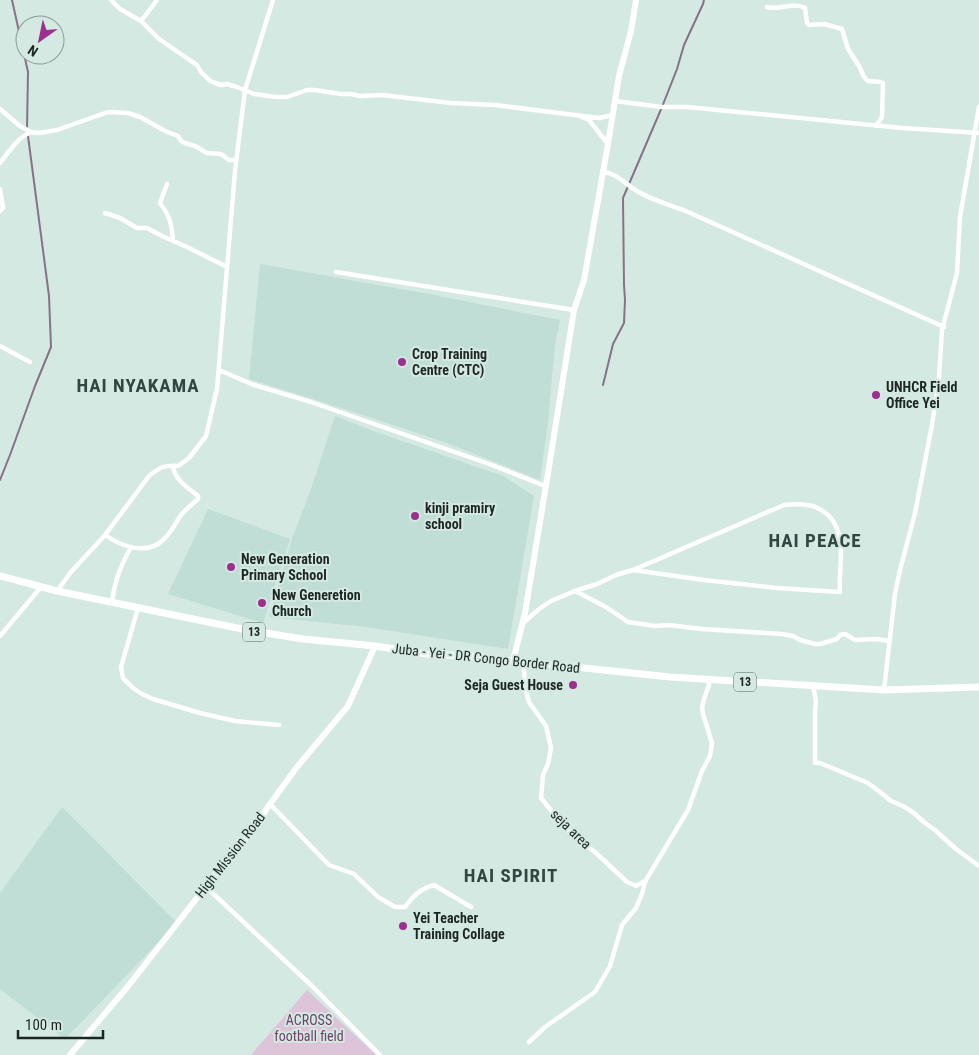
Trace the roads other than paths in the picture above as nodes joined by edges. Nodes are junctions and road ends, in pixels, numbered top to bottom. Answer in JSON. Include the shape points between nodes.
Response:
{"nodes":[{"id":1,"x":111,"y":0,"type":"edge"},
{"id":2,"x":157,"y":0,"type":"edge"},
{"id":3,"x":273,"y":0,"type":"edge"},
{"id":4,"x":636,"y":0,"type":"edge"},
{"id":5,"x":767,"y":8,"type":"dead end"},
{"id":6,"x":141,"y":21,"type":"junction"},
{"id":7,"x":246,"y":90,"type":"junction"},
{"id":8,"x":615,"y":101,"type":"junction"},
{"id":9,"x":979,"y":107,"type":"edge"},
{"id":10,"x":0,"y":109,"type":"edge"},
{"id":11,"x":613,"y":115,"type":"junction"},
{"id":12,"x":580,"y":116,"type":"junction"},
{"id":13,"x":876,"y":126,"type":"junction"},
{"id":14,"x":32,"y":132,"type":"junction"},
{"id":15,"x":977,"y":132,"type":"edge"},
{"id":16,"x":608,"y":144,"type":"junction"},
{"id":17,"x":236,"y":160,"type":"junction"},
{"id":18,"x":0,"y":163,"type":"edge"},
{"id":19,"x":603,"y":172,"type":"junction"},
{"id":20,"x":166,"y":184,"type":"dead end"},
{"id":21,"x":0,"y":189,"type":"edge"},
{"id":22,"x":0,"y":211,"type":"edge"},
{"id":23,"x":105,"y":213,"type":"dead end"},
{"id":24,"x":173,"y":241,"type":"junction"},
{"id":25,"x":227,"y":267,"type":"junction"},
{"id":26,"x":336,"y":272,"type":"dead end"},
{"id":27,"x":574,"y":310,"type":"junction"},
{"id":28,"x":944,"y":327,"type":"junction"},
{"id":29,"x":0,"y":346,"type":"edge"},
{"id":30,"x":30,"y":362,"type":"dead end"},
{"id":31,"x":219,"y":370,"type":"junction"},
{"id":32,"x":173,"y":466,"type":"junction"},
{"id":33,"x":546,"y":486,"type":"junction"},
{"id":34,"x":105,"y":535,"type":"junction"},
{"id":35,"x":131,"y":547,"type":"junction"},
{"id":36,"x":633,"y":570,"type":"junction"},
{"id":37,"x":0,"y":576,"type":"edge"},
{"id":38,"x":41,"y":587,"type":"junction"},
{"id":39,"x":57,"y":591,"type":"junction"},
{"id":40,"x":575,"y":591,"type":"junction"},
{"id":41,"x":112,"y":602,"type":"junction"},
{"id":42,"x":138,"y":608,"type":"junction"},
{"id":43,"x":522,"y":624,"type":"junction"},
{"id":44,"x":0,"y":636,"type":"edge"},
{"id":45,"x":889,"y":641,"type":"junction"},
{"id":46,"x":375,"y":646,"type":"junction"},
{"id":47,"x":512,"y":661,"type":"junction"},
{"id":48,"x":523,"y":662,"type":"junction"},
{"id":49,"x":708,"y":680,"type":"junction"},
{"id":50,"x":813,"y":685,"type":"junction"},
{"id":51,"x":979,"y":687,"type":"edge"},
{"id":52,"x":884,"y":690,"type":"junction"},
{"id":53,"x":279,"y":725,"type":"dead end"},
{"id":54,"x":270,"y":804,"type":"junction"},
{"id":55,"x":979,"y":866,"type":"edge"},
{"id":56,"x":646,"y":880,"type":"junction"},
{"id":57,"x":206,"y":887,"type":"junction"},
{"id":58,"x":471,"y":908,"type":"dead end"},
{"id":59,"x":529,"y":1042,"type":"dead end"},
{"id":60,"x":70,"y":1055,"type":"edge"},
{"id":61,"x":380,"y":1055,"type":"edge"}],
"edges":[{"from":1,"to":6,"type":"street"},
{"from":2,"to":6,"type":"street"},
{"from":3,"to":7,"type":"street"},
{"from":4,"to":8,"type":"street"},
{"from":5,"to":13,"type":"street","via":[[801,6],[805,8],[806,23],[842,29],[864,77],[868,81],[883,83],[882,117]]},
{"from":6,"to":7,"type":"street","via":[[159,39],[197,65],[209,80]]},
{"from":7,"to":12,"type":"street","via":[[254,94],[287,97],[315,90],[452,104],[495,105]]},
{"from":7,"to":17,"type":"street"},
{"from":8,"to":11,"type":"street"},
{"from":8,"to":13,"type":"street"},
{"from":9,"to":15,"type":"street"},
{"from":10,"to":14,"type":"street"},
{"from":11,"to":12,"type":"street","via":[[600,118]]},
{"from":11,"to":16,"type":"street"},
{"from":12,"to":16,"type":"street","via":[[589,120]]},
{"from":13,"to":15,"type":"street"},
{"from":14,"to":17,"type":"street","via":[[57,130],[108,112],[128,114],[140,117],[207,153],[222,154],[229,160]]},
{"from":14,"to":18,"type":"street","via":[[19,139]]},
{"from":15,"to":28,"type":"street","via":[[960,217],[957,273]]},
{"from":16,"to":19,"type":"street"},
{"from":17,"to":25,"type":"street"},
{"from":19,"to":27,"type":"street","via":[[584,280]]},
{"from":19,"to":28,"type":"street","via":[[610,172],[656,200]]},
{"from":20,"to":24,"type":"street","via":[[160,203],[170,217]]},
{"from":21,"to":22,"type":"street","via":[[3,208]]},
{"from":23,"to":24,"type":"street"},
{"from":24,"to":25,"type":"street"},
{"from":25,"to":31,"type":"street"},
{"from":26,"to":27,"type":"street"},
{"from":27,"to":33,"type":"street"},
{"from":28,"to":45,"type":"street","via":[[932,425],[895,594]]},
{"from":29,"to":30,"type":"street"},
{"from":31,"to":32,"type":"street","via":[[218,389],[206,436],[189,458]]},
{"from":31,"to":33,"type":"street"},
{"from":32,"to":34,"type":"street","via":[[162,467],[149,476]]},
{"from":32,"to":35,"type":"street","via":[[174,473],[198,499],[162,542],[148,548]]},
{"from":33,"to":43,"type":"street"},
{"from":34,"to":35,"type":"street"},
{"from":34,"to":39,"type":"street"},
{"from":35,"to":41,"type":"street","via":[[116,577]]},
{"from":36,"to":36,"type":"street","via":[[784,505],[807,504],[824,511],[839,531],[841,543],[840,592]]},
{"from":36,"to":40,"type":"street"},
{"from":37,"to":38,"type":"main road","name":"Juba - Yei - DR Congo Border Road","number":"13"},
{"from":38,"to":39,"type":"main road","name":"Juba - Yei - DR Congo Border Road","number":"13"},
{"from":38,"to":44,"type":"street"},
{"from":39,"to":41,"type":"main road","name":"Juba - Yei - DR Congo Border Road","number":"13"},
{"from":40,"to":43,"type":"street","via":[[551,601]]},
{"from":40,"to":45,"type":"street","via":[[628,622],[782,634],[815,644],[845,634],[854,640]]},
{"from":41,"to":42,"type":"main road","name":"Juba - Yei - DR Congo Border Road","number":"13"},
{"from":42,"to":46,"type":"main road","name":"Juba - Yei - DR Congo Border Road","number":"13","via":[[303,639]]},
{"from":42,"to":53,"type":"street","via":[[121,667],[123,678],[132,688],[153,699],[200,712],[236,721]]},
{"from":43,"to":47,"type":"street"},
{"from":45,"to":52,"type":"street"},
{"from":46,"to":47,"type":"main road","name":"Juba - Yei - DR Congo Border Road","number":"13"},
{"from":46,"to":54,"type":"street","name":"High Mission Road","via":[[348,706]]},
{"from":47,"to":48,"type":"main road","name":"Juba - Yei - DR Congo Border Road","number":"13"},
{"from":48,"to":49,"type":"main road","name":"Juba - Yei - DR Congo Border Road","number":"13"},
{"from":48,"to":56,"type":"street","name":"seja area","via":[[529,702],[546,726],[551,748],[543,775],[541,798],[576,838],[626,882],[636,886]]},
{"from":49,"to":50,"type":"main road","name":"Juba - Yei - DR Congo Border Road","number":"13"},
{"from":49,"to":56,"type":"street","via":[[702,707],[712,743],[710,756],[688,810]]},
{"from":50,"to":52,"type":"main road","name":"Juba - Yei - DR Congo Border Road","number":"13"},
{"from":50,"to":55,"type":"street","via":[[816,702],[815,763],[857,778],[914,812]]},
{"from":51,"to":52,"type":"main road","name":"Juba - Yei - DR Congo Border Road","number":"13"},
{"from":54,"to":57,"type":"street","name":"High Mission Road","via":[[248,837]]},
{"from":54,"to":58,"type":"street","via":[[329,865],[354,874],[395,908],[405,907],[412,897],[434,884]]},
{"from":56,"to":59,"type":"street","via":[[636,908],[622,925],[610,966],[595,992]]},
{"from":57,"to":60,"type":"street","name":"High Mission Road"},
{"from":57,"to":61,"type":"street"}]}
